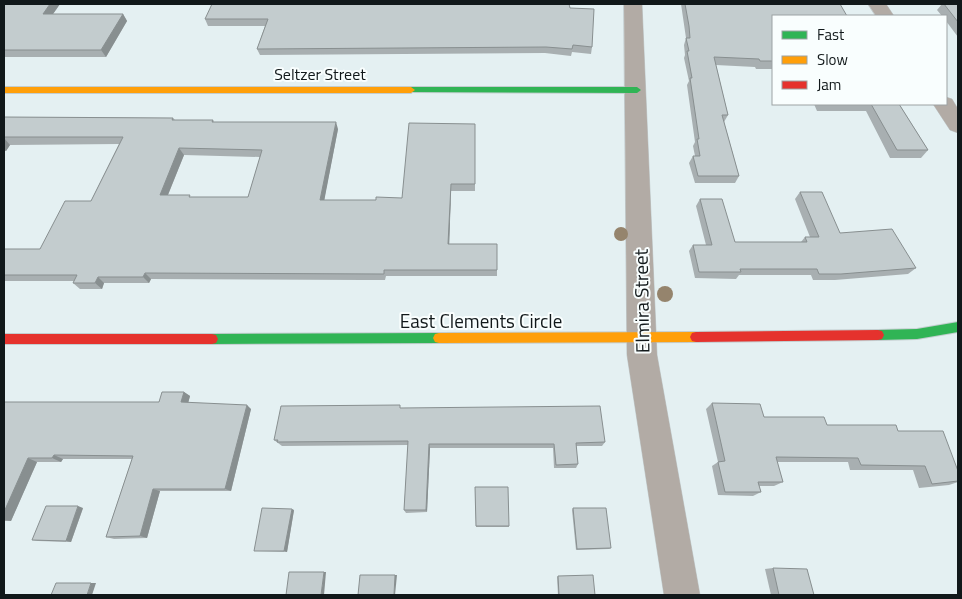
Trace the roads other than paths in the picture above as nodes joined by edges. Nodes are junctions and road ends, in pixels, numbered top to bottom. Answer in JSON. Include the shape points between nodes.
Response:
{"nodes":[{"id":1,"x":633,"y":4,"type":"edge"},
{"id":2,"x":876,"y":4,"type":"edge"},
{"id":3,"x":884,"y":15,"type":"edge"},
{"id":4,"x":4,"y":90,"type":"edge"},
{"id":5,"x":637,"y":90,"type":"junction"},
{"id":6,"x":945,"y":105,"type":"edge"},
{"id":7,"x":958,"y":125,"type":"edge"},
{"id":8,"x":958,"y":327,"type":"edge"},
{"id":9,"x":641,"y":338,"type":"junction"},
{"id":10,"x":4,"y":339,"type":"edge"},
{"id":11,"x":682,"y":595,"type":"edge"}],
"edges":[{"from":1,"to":5,"type":"street","name":"Elmira Street"},
{"from":2,"to":3,"type":"street"},
{"from":4,"to":5,"type":"street","name":"Seltzer Street"},
{"from":5,"to":9,"type":"street","name":"Elmira Street"},
{"from":6,"to":7,"type":"street"},
{"from":8,"to":9,"type":"street","name":"East Clements Circle","via":[[917,334]]},
{"from":9,"to":10,"type":"street","name":"East Clements Circle"},
{"from":9,"to":11,"type":"street","name":"Elmira Street"}]}
